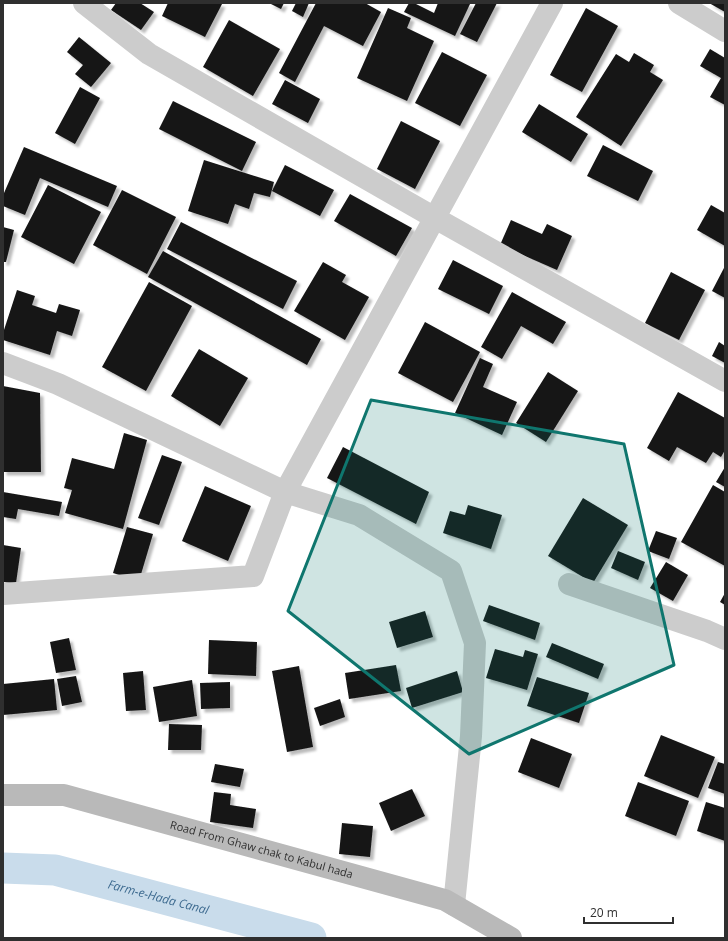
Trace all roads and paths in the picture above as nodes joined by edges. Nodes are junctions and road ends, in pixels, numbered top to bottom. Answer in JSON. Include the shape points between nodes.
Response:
{"nodes":[{"id":1,"x":84,"y":3,"type":"edge"},
{"id":2,"x":552,"y":3,"type":"edge"},
{"id":3,"x":679,"y":3,"type":"edge"},
{"id":4,"x":725,"y":31,"type":"edge"},
{"id":5,"x":435,"y":218,"type":"junction"},
{"id":6,"x":3,"y":363,"type":"edge"},
{"id":7,"x":725,"y":380,"type":"edge"},
{"id":8,"x":285,"y":492,"type":"junction"},
{"id":9,"x":569,"y":584,"type":"dead end"},
{"id":10,"x":3,"y":594,"type":"edge"},
{"id":11,"x":725,"y":639,"type":"edge"},
{"id":12,"x":3,"y":795,"type":"edge"},
{"id":13,"x":454,"y":905,"type":"junction"},
{"id":14,"x":512,"y":938,"type":"edge"}],
"edges":[{"from":1,"to":5,"type":"street","via":[[149,54]]},
{"from":2,"to":5,"type":"street"},
{"from":3,"to":4,"type":"street"},
{"from":5,"to":7,"type":"street"},
{"from":5,"to":8,"type":"street"},
{"from":6,"to":8,"type":"street","via":[[58,384]]},
{"from":8,"to":10,"type":"street","via":[[253,576]]},
{"from":8,"to":13,"type":"street","via":[[359,515],[451,571],[475,643],[471,736]]},
{"from":9,"to":11,"type":"street"},
{"from":12,"to":13,"type":"street","name":"Road From Ghaw chak to Kabul hada","via":[[64,795],[438,898]]},
{"from":13,"to":14,"type":"street","name":"Road From Ghaw chak to Kabul hada"}]}
